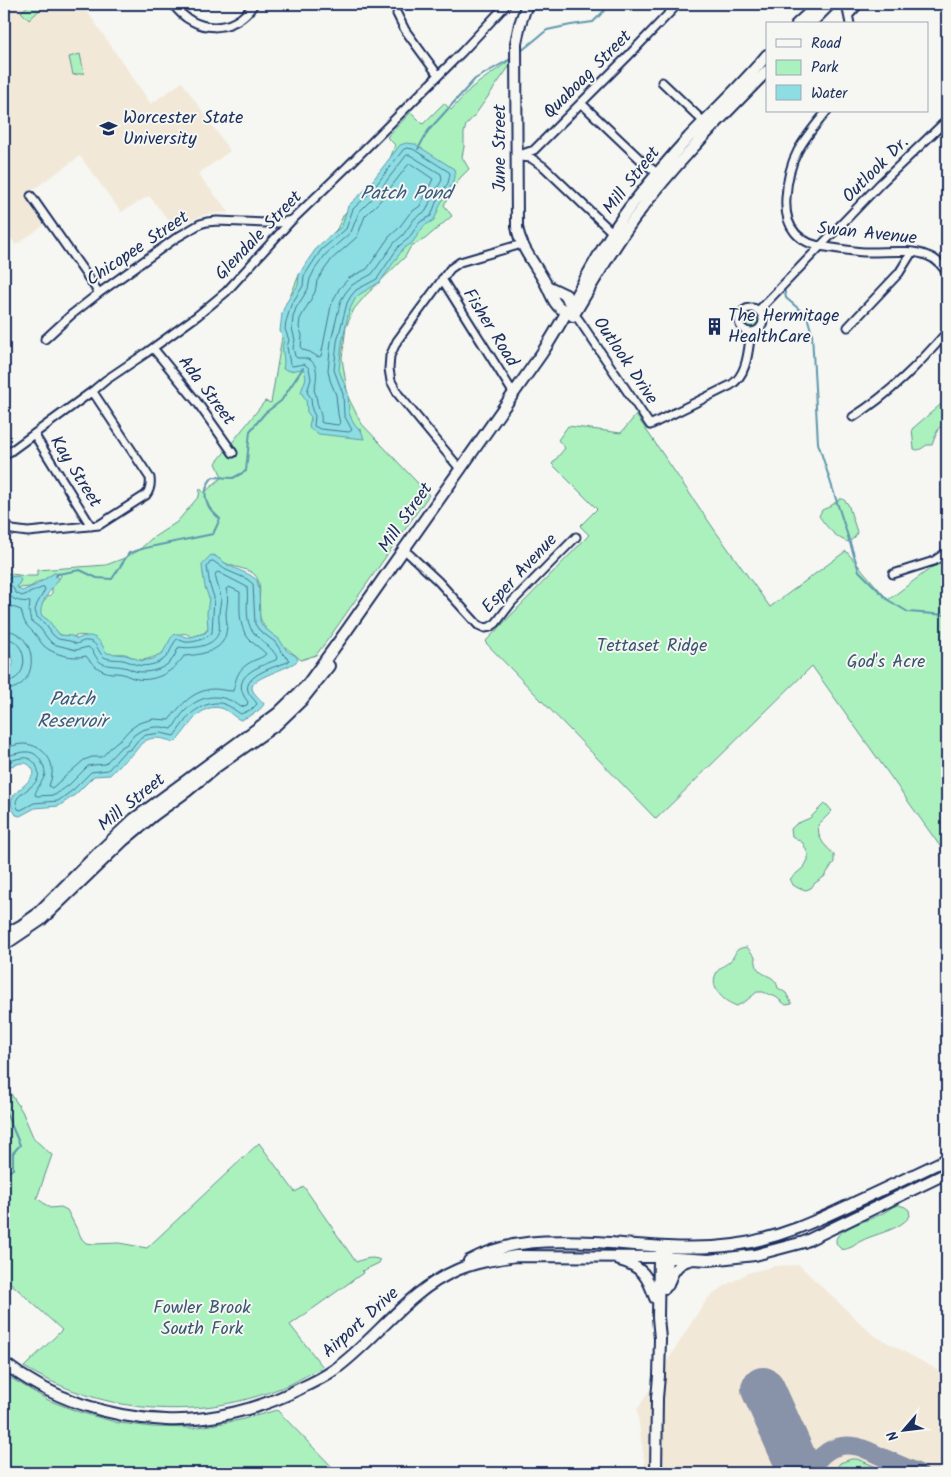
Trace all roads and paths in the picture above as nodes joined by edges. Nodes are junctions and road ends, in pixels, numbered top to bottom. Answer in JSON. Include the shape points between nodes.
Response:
{"nodes":[{"id":1,"x":173,"y":4,"type":"edge"},
{"id":2,"x":254,"y":4,"type":"edge"},
{"id":3,"x":507,"y":4,"type":"edge"},
{"id":4,"x":527,"y":4,"type":"edge"},
{"id":5,"x":819,"y":4,"type":"edge"},
{"id":6,"x":830,"y":4,"type":"edge"},
{"id":7,"x":846,"y":4,"type":"edge"},
{"id":8,"x":859,"y":4,"type":"edge"},
{"id":9,"x":675,"y":6,"type":"dead end"},
{"id":10,"x":396,"y":14,"type":"dead end"},
{"id":11,"x":849,"y":15,"type":"junction"},
{"id":12,"x":799,"y":22,"type":"edge"},
{"id":13,"x":812,"y":22,"type":"edge"},
{"id":14,"x":850,"y":22,"type":"edge"},
{"id":15,"x":766,"y":56,"type":"edge"},
{"id":16,"x":766,"y":72,"type":"edge"},
{"id":17,"x":438,"y":75,"type":"junction"},
{"id":18,"x":662,"y":82,"type":"dead end"},
{"id":19,"x":581,"y":103,"type":"junction"},
{"id":20,"x":826,"y":112,"type":"edge"},
{"id":21,"x":947,"y":120,"type":"edge"},
{"id":22,"x":704,"y":122,"type":"junction"},
{"id":23,"x":516,"y":156,"type":"junction"},
{"id":24,"x":657,"y":173,"type":"junction"},
{"id":25,"x":31,"y":196,"type":"dead end"},
{"id":26,"x":292,"y":220,"type":"junction"},
{"id":27,"x":613,"y":233,"type":"junction"},
{"id":28,"x":522,"y":244,"type":"junction"},
{"id":29,"x":820,"y":247,"type":"junction"},
{"id":30,"x":912,"y":252,"type":"junction"},
{"id":31,"x":947,"y":273,"type":"edge"},
{"id":32,"x":442,"y":279,"type":"junction"},
{"id":33,"x":99,"y":293,"type":"junction"},
{"id":34,"x":759,"y":310,"type":"junction"},
{"id":35,"x":571,"y":311,"type":"junction"},
{"id":36,"x":848,"y":327,"type":"dead end"},
{"id":37,"x":751,"y":332,"type":"junction"},
{"id":38,"x":947,"y":332,"type":"edge"},
{"id":39,"x":44,"y":339,"type":"dead end"},
{"id":40,"x":153,"y":348,"type":"junction"},
{"id":41,"x":93,"y":392,"type":"junction"},
{"id":42,"x":514,"y":394,"type":"junction"},
{"id":43,"x":854,"y":418,"type":"dead end"},
{"id":44,"x":34,"y":434,"type":"junction"},
{"id":45,"x":233,"y":453,"type":"dead end"},
{"id":46,"x":4,"y":456,"type":"edge"},
{"id":47,"x":461,"y":470,"type":"junction"},
{"id":48,"x":4,"y":525,"type":"edge"},
{"id":49,"x":91,"y":526,"type":"junction"},
{"id":50,"x":576,"y":537,"type":"dead end"},
{"id":51,"x":947,"y":552,"type":"edge"},
{"id":52,"x":409,"y":554,"type":"junction"},
{"id":53,"x":892,"y":574,"type":"dead end"},
{"id":54,"x":249,"y":739,"type":"junction"},
{"id":55,"x":4,"y":934,"type":"edge"},
{"id":56,"x":4,"y":945,"type":"edge"},
{"id":57,"x":947,"y":1158,"type":"edge"},
{"id":58,"x":947,"y":1173,"type":"edge"},
{"id":59,"x":663,"y":1247,"type":"junction"},
{"id":60,"x":594,"y":1256,"type":"junction"},
{"id":61,"x":663,"y":1257,"type":"junction"},
{"id":62,"x":692,"y":1259,"type":"junction"},
{"id":63,"x":454,"y":1272,"type":"junction"},
{"id":64,"x":664,"y":1298,"type":"junction"},
{"id":65,"x":658,"y":1317,"type":"junction"},
{"id":66,"x":660,"y":1339,"type":"junction"},
{"id":67,"x":4,"y":1363,"type":"edge"},
{"id":68,"x":656,"y":1473,"type":"edge"}],
"edges":[{"from":1,"to":2,"type":"street","via":[[193,22],[216,27],[237,21]]},
{"from":3,"to":17,"type":"street","name":"Glendale Street"},
{"from":4,"to":23,"type":"main road","name":"June Street","via":[[516,43]]},
{"from":5,"to":12,"type":"main road"},
{"from":6,"to":13,"type":"main road"},
{"from":7,"to":11,"type":"street"},
{"from":8,"to":11,"type":"street"},
{"from":9,"to":19,"type":"street","name":"Quaboag Street"},
{"from":10,"to":17,"type":"street"},
{"from":11,"to":14,"type":"street"},
{"from":15,"to":22,"type":"main road","name":"Mill Street"},
{"from":16,"to":35,"type":"main road","name":"Mill Street","via":[[686,155],[638,213]]},
{"from":17,"to":26,"type":"street","name":"Glendale Street"},
{"from":18,"to":22,"type":"street"},
{"from":19,"to":23,"type":"street","name":"Quaboag Street","via":[[534,150]]},
{"from":19,"to":24,"type":"street"},
{"from":20,"to":29,"type":"street","name":"Swan Avenue","via":[[795,154],[785,204],[788,221],[796,235]]},
{"from":21,"to":29,"type":"street"},
{"from":22,"to":24,"type":"main road","name":"Mill Street"},
{"from":23,"to":27,"type":"street","via":[[531,158],[544,166]]},
{"from":23,"to":28,"type":"main road","name":"June Street","via":[[517,223]]},
{"from":24,"to":27,"type":"main road","name":"Mill Street"},
{"from":25,"to":33,"type":"street"},
{"from":26,"to":33,"type":"street","name":"Chicopee Street","via":[[278,223],[207,222],[176,238]]},
{"from":26,"to":40,"type":"street","name":"Glendale Street","via":[[226,292]]},
{"from":27,"to":35,"type":"main road","name":"Mill Street"},
{"from":28,"to":32,"type":"street","via":[[460,262],[450,268]]},
{"from":28,"to":35,"type":"main road","name":"June Street","via":[[547,286],[566,295]]},
{"from":29,"to":30,"type":"street","name":"Swan Avenue","via":[[863,252]]},
{"from":29,"to":34,"type":"street"},
{"from":30,"to":31,"type":"street","name":"Swan Avenue","via":[[932,258]]},
{"from":30,"to":36,"type":"street","via":[[899,273]]},
{"from":32,"to":42,"type":"street","name":"Fisher Road"},
{"from":32,"to":47,"type":"street","via":[[397,340],[390,356],[389,372],[398,394]]},
{"from":33,"to":39,"type":"street","name":"Chicopee Street"},
{"from":34,"to":37,"type":"street","via":[[764,318],[763,324]]},
{"from":34,"to":37,"type":"street","via":[[751,307],[741,314],[739,321],[742,327]]},
{"from":35,"to":37,"type":"street","name":"Outlook Drive","via":[[650,425],[738,379],[744,369]]},
{"from":35,"to":42,"type":"main road","name":"Mill Street"},
{"from":35,"to":52,"type":"main road","name":"Mill Street","via":[[539,368]]},
{"from":38,"to":43,"type":"street","via":[[901,381]]},
{"from":40,"to":41,"type":"street","name":"Glendale Street"},
{"from":40,"to":45,"type":"street","name":"Ada Street"},
{"from":41,"to":44,"type":"street","name":"Glendale Street"},
{"from":41,"to":49,"type":"street","via":[[150,478],[150,487],[146,495],[121,512]]},
{"from":42,"to":47,"type":"main road","name":"Mill Street"},
{"from":44,"to":46,"type":"street","name":"Glendale Street"},
{"from":44,"to":49,"type":"street","name":"Kay Street"},
{"from":47,"to":54,"type":"main road","name":"Mill Street","via":[[307,685]]},
{"from":48,"to":49,"type":"street","via":[[12,530],[28,532]]},
{"from":50,"to":52,"type":"street","name":"Esper Avenue","via":[[490,628],[478,625]]},
{"from":51,"to":53,"type":"street","via":[[934,560]]},
{"from":52,"to":54,"type":"main road","name":"Mill Street","via":[[307,695],[277,724]]},
{"from":54,"to":55,"type":"main road","name":"Mill Street","via":[[134,819],[40,911]]},
{"from":54,"to":56,"type":"main road","name":"Mill Street","via":[[124,840],[42,920]]},
{"from":57,"to":59,"type":"main road","via":[[784,1234],[734,1245]]},
{"from":58,"to":62,"type":"main road","via":[[804,1242],[755,1255]]},
{"from":59,"to":61,"type":"main road","name":"Airport Drive"},
{"from":59,"to":63,"type":"main road","name":"Airport Drive","via":[[562,1241],[521,1243],[487,1253]]},
{"from":60,"to":61,"type":"main road","name":"Airport Drive"},
{"from":60,"to":63,"type":"main road","name":"Airport Drive","via":[[516,1256]]},
{"from":60,"to":65,"type":"main road","name":"Airport Drive","via":[[630,1263],[639,1268],[651,1284]]},
{"from":61,"to":62,"type":"main road"},
{"from":61,"to":64,"type":"main road","name":"Airport Drive"},
{"from":61,"to":65,"type":"main road","name":"Airport Drive"},
{"from":62,"to":64,"type":"main road","via":[[675,1269]]},
{"from":63,"to":67,"type":"main road","name":"Airport Drive","via":[[424,1289],[332,1371],[278,1399],[210,1417],[167,1420],[106,1412],[40,1387]]},
{"from":64,"to":66,"type":"main road","name":"Airport Drive"},
{"from":65,"to":66,"type":"main road","name":"Airport Drive"},
{"from":66,"to":68,"type":"main road","name":"Airport Drive"}]}
